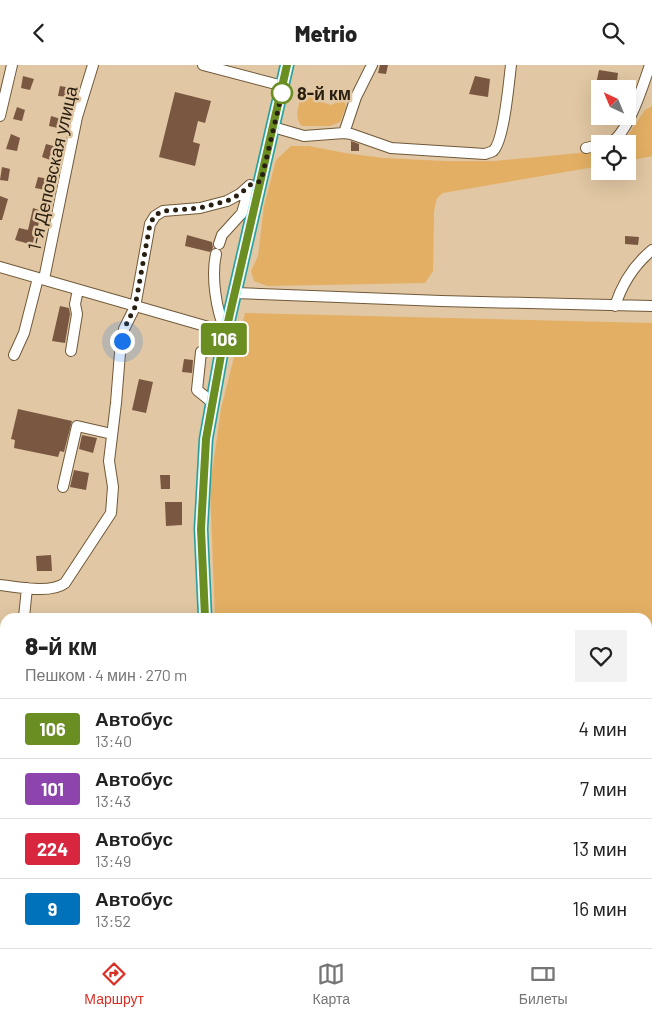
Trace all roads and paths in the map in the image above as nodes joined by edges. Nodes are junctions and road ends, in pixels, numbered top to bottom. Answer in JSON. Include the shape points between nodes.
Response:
{"nodes":[{"id":1,"x":12,"y":65,"type":"edge"},
{"id":2,"x":93,"y":65,"type":"edge"},
{"id":3,"x":203,"y":65,"type":"edge"},
{"id":4,"x":287,"y":65,"type":"edge"},
{"id":5,"x":372,"y":65,"type":"edge"},
{"id":6,"x":512,"y":65,"type":"edge"},
{"id":7,"x":650,"y":65,"type":"edge"},
{"id":8,"x":283,"y":86,"type":"junction"},
{"id":9,"x":0,"y":116,"type":"edge"},
{"id":10,"x":273,"y":127,"type":"junction"},
{"id":11,"x":344,"y":133,"type":"junction"},
{"id":12,"x":619,"y":135,"type":"edge"},
{"id":13,"x":591,"y":147,"type":"edge"},
{"id":14,"x":586,"y":148,"type":"dead end"},
{"id":15,"x":256,"y":183,"type":"junction"},
{"id":16,"x":652,"y":251,"type":"edge"},
{"id":17,"x":0,"y":267,"type":"edge"},
{"id":18,"x":41,"y":279,"type":"junction"},
{"id":19,"x":78,"y":290,"type":"junction"},
{"id":20,"x":235,"y":293,"type":"junction"},
{"id":21,"x":615,"y":306,"type":"junction"},
{"id":22,"x":652,"y":306,"type":"edge"},
{"id":23,"x":135,"y":307,"type":"junction"},
{"id":24,"x":226,"y":332,"type":"junction"},
{"id":25,"x":222,"y":349,"type":"junction"},
{"id":26,"x":71,"y":351,"type":"dead end"},
{"id":27,"x":14,"y":355,"type":"dead end"},
{"id":28,"x":213,"y":403,"type":"junction"},
{"id":29,"x":112,"y":434,"type":"junction"},
{"id":30,"x":63,"y":487,"type":"dead end"},
{"id":31,"x":0,"y":585,"type":"edge"},
{"id":32,"x":27,"y":588,"type":"junction"},
{"id":33,"x":24,"y":613,"type":"edge"},
{"id":34,"x":205,"y":613,"type":"edge"}],
"edges":[{"from":1,"to":9,"type":"street"},
{"from":2,"to":18,"type":"street","name":"1-я Деповская улица","via":[[77,117]]},
{"from":3,"to":8,"type":"street"},
{"from":4,"to":8,"type":"main road"},
{"from":5,"to":11,"type":"street","via":[[356,97]]},
{"from":6,"to":11,"type":"street","via":[[502,126],[493,151],[391,148]]},
{"from":7,"to":12,"type":"street","via":[[629,119]]},
{"from":8,"to":10,"type":"main road"},
{"from":10,"to":11,"type":"street","via":[[304,136]]},
{"from":10,"to":15,"type":"main road"},
{"from":13,"to":14,"type":"street"},
{"from":15,"to":20,"type":"main road"},
{"from":15,"to":23,"type":"street","via":[[227,201],[155,215],[150,224]]},
{"from":15,"to":24,"type":"street","via":[[242,213],[222,235],[213,267],[220,319]]},
{"from":16,"to":21,"type":"street","via":[[621,288]]},
{"from":17,"to":18,"type":"street"},
{"from":18,"to":19,"type":"street"},
{"from":18,"to":27,"type":"street","name":"1-я Деповская улица"},
{"from":19,"to":23,"type":"street"},
{"from":19,"to":26,"type":"street"},
{"from":20,"to":21,"type":"street"},
{"from":20,"to":24,"type":"main road"},
{"from":21,"to":22,"type":"street"},
{"from":23,"to":24,"type":"street"},
{"from":23,"to":29,"type":"street","via":[[124,329]]},
{"from":24,"to":25,"type":"main road"},
{"from":25,"to":28,"type":"main road"},
{"from":25,"to":28,"type":"street","via":[[201,352],[197,390]]},
{"from":28,"to":34,"type":"main road","via":[[206,439],[201,529]]},
{"from":29,"to":30,"type":"street","via":[[77,426]]},
{"from":29,"to":32,"type":"street","via":[[111,513],[65,583],[50,589]]},
{"from":31,"to":32,"type":"street"},
{"from":32,"to":33,"type":"street"}]}
